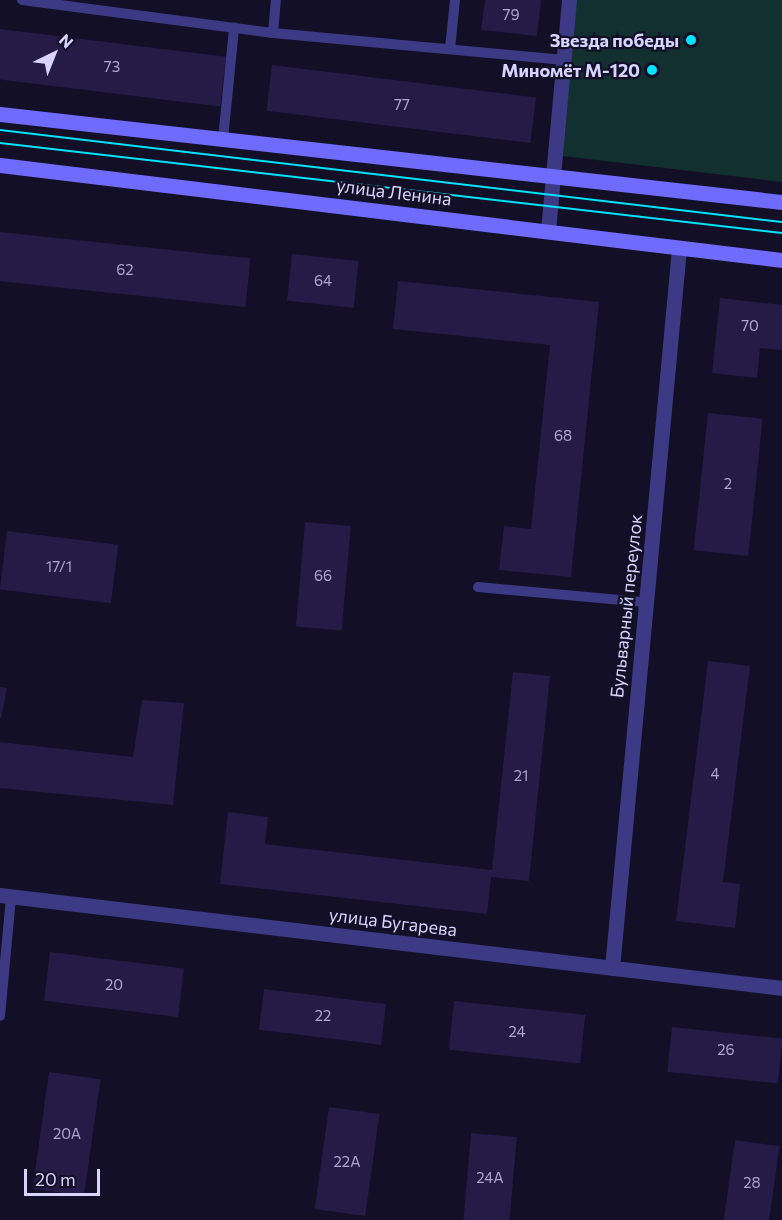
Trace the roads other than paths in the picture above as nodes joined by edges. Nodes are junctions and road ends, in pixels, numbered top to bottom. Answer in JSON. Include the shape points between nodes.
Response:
{"nodes":[{"id":1,"x":22,"y":0,"type":"edge"},
{"id":2,"x":276,"y":0,"type":"edge"},
{"id":3,"x":455,"y":0,"type":"edge"},
{"id":4,"x":569,"y":0,"type":"edge"},
{"id":5,"x":234,"y":28,"type":"junction"},
{"id":6,"x":273,"y":33,"type":"junction"},
{"id":7,"x":450,"y":49,"type":"junction"},
{"id":8,"x":564,"y":60,"type":"junction"},
{"id":9,"x":0,"y":114,"type":"edge"},
{"id":10,"x":223,"y":139,"type":"junction"},
{"id":11,"x":0,"y":165,"type":"edge"},
{"id":12,"x":553,"y":173,"type":"junction"},
{"id":13,"x":782,"y":202,"type":"edge"},
{"id":14,"x":548,"y":231,"type":"junction"},
{"id":15,"x":679,"y":248,"type":"junction"},
{"id":16,"x":782,"y":260,"type":"edge"},
{"id":17,"x":478,"y":587,"type":"dead end"},
{"id":18,"x":644,"y":602,"type":"junction"},
{"id":19,"x":6,"y":896,"type":"edge"},
{"id":20,"x":612,"y":968,"type":"junction"},
{"id":21,"x":782,"y":988,"type":"edge"},
{"id":22,"x":0,"y":1016,"type":"edge"}],
"edges":[{"from":1,"to":5,"type":"lane"},
{"from":2,"to":6,"type":"lane"},
{"from":3,"to":7,"type":"lane"},
{"from":4,"to":8,"type":"street"},
{"from":5,"to":6,"type":"lane"},
{"from":5,"to":10,"type":"lane"},
{"from":6,"to":7,"type":"lane"},
{"from":7,"to":8,"type":"lane"},
{"from":8,"to":12,"type":"street"},
{"from":9,"to":10,"type":"main road","name":"улица Ленина"},
{"from":10,"to":12,"type":"main road","name":"улица Ленина"},
{"from":11,"to":14,"type":"main road","name":"улица Ленина"},
{"from":12,"to":13,"type":"main road","name":"улица Ленина"},
{"from":12,"to":14,"type":"street"},
{"from":14,"to":15,"type":"main road","name":"улица Ленина"},
{"from":15,"to":16,"type":"main road","name":"улица Ленина"},
{"from":15,"to":18,"type":"street","name":"Бульварный переулок"},
{"from":17,"to":18,"type":"lane"},
{"from":18,"to":20,"type":"street","name":"Бульварный переулок"},
{"from":19,"to":20,"type":"street","name":"улица Бугарева"},
{"from":19,"to":22,"type":"lane"},
{"from":20,"to":21,"type":"street","name":"улица Бугарева"}]}
